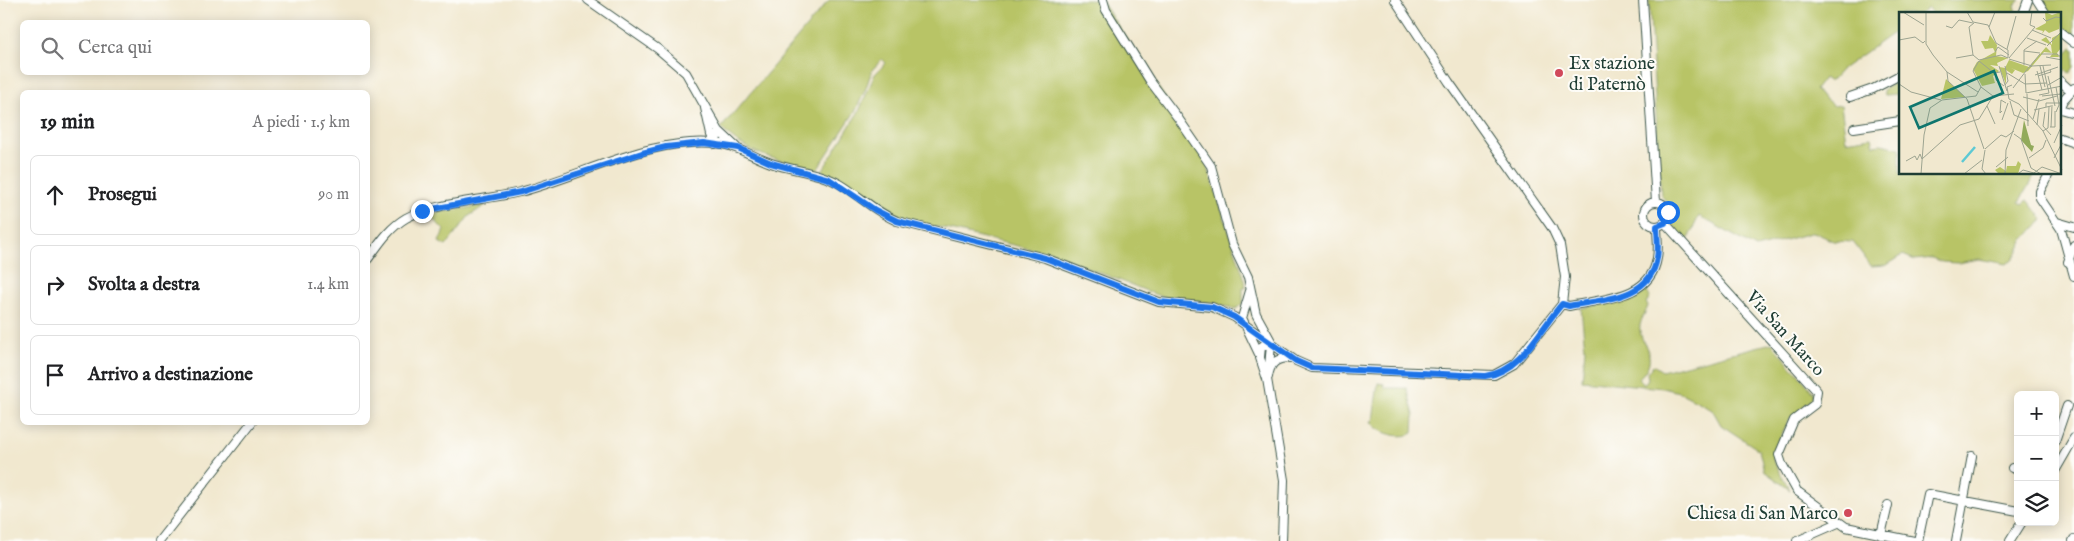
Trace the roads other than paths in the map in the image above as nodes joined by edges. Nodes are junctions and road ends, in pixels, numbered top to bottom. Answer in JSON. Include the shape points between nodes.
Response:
{"nodes":[{"id":1,"x":588,"y":0,"type":"edge"},
{"id":2,"x":1103,"y":0,"type":"edge"},
{"id":3,"x":1395,"y":0,"type":"edge"},
{"id":4,"x":1643,"y":0,"type":"edge"},
{"id":5,"x":2028,"y":0,"type":"edge"},
{"id":6,"x":2037,"y":0,"type":"edge"},
{"id":7,"x":2024,"y":12,"type":"edge"},
{"id":8,"x":2045,"y":12,"type":"edge"},
{"id":9,"x":2062,"y":35,"type":"edge"},
{"id":10,"x":2074,"y":43,"type":"edge"},
{"id":11,"x":1899,"y":76,"type":"edge"},
{"id":12,"x":2062,"y":82,"type":"edge"},
{"id":13,"x":2073,"y":90,"type":"edge"},
{"id":14,"x":1850,"y":97,"type":"dead end"},
{"id":15,"x":2062,"y":105,"type":"edge"},
{"id":16,"x":705,"y":108,"type":"junction"},
{"id":17,"x":2062,"y":109,"type":"edge"},
{"id":18,"x":2074,"y":113,"type":"edge"},
{"id":19,"x":1899,"y":121,"type":"edge"},
{"id":20,"x":709,"y":128,"type":"junction"},
{"id":21,"x":1854,"y":128,"type":"dead end"},
{"id":22,"x":719,"y":131,"type":"junction"},
{"id":23,"x":2062,"y":139,"type":"edge"},
{"id":24,"x":2074,"y":143,"type":"edge"},
{"id":25,"x":697,"y":144,"type":"junction"},
{"id":26,"x":715,"y":144,"type":"junction"},
{"id":27,"x":738,"y":148,"type":"junction"},
{"id":28,"x":2048,"y":175,"type":"edge"},
{"id":29,"x":1656,"y":202,"type":"junction"},
{"id":30,"x":2057,"y":222,"type":"junction"},
{"id":31,"x":1661,"y":225,"type":"junction"},
{"id":32,"x":2074,"y":228,"type":"edge"},
{"id":33,"x":2074,"y":245,"type":"edge"},
{"id":34,"x":370,"y":257,"type":"edge"},
{"id":35,"x":2068,"y":262,"type":"junction"},
{"id":36,"x":2074,"y":276,"type":"edge"},
{"id":37,"x":1249,"y":304,"type":"junction"},
{"id":38,"x":1562,"y":304,"type":"junction"},
{"id":39,"x":1226,"y":312,"type":"junction"},
{"id":40,"x":1245,"y":325,"type":"junction"},
{"id":41,"x":1270,"y":343,"type":"junction"},
{"id":42,"x":1288,"y":355,"type":"junction"},
{"id":43,"x":1260,"y":358,"type":"junction"},
{"id":44,"x":1269,"y":367,"type":"junction"},
{"id":45,"x":1267,"y":380,"type":"junction"},
{"id":46,"x":2067,"y":406,"type":"dead end"},
{"id":47,"x":250,"y":425,"type":"edge"},
{"id":48,"x":2057,"y":436,"type":"edge"},
{"id":49,"x":2074,"y":438,"type":"edge"},
{"id":50,"x":2059,"y":443,"type":"edge"},
{"id":51,"x":2071,"y":450,"type":"edge"},
{"id":52,"x":1972,"y":456,"type":"dead end"},
{"id":53,"x":2059,"y":466,"type":"edge"},
{"id":54,"x":1964,"y":501,"type":"junction"},
{"id":55,"x":1888,"y":505,"type":"dead end"},
{"id":56,"x":2014,"y":510,"type":"edge"},
{"id":57,"x":1838,"y":523,"type":"junction"},
{"id":58,"x":2019,"y":526,"type":"edge"},
{"id":59,"x":1881,"y":535,"type":"junction"},
{"id":60,"x":159,"y":541,"type":"edge"},
{"id":61,"x":1282,"y":541,"type":"edge"},
{"id":62,"x":1796,"y":541,"type":"edge"},
{"id":63,"x":1914,"y":541,"type":"edge"},
{"id":64,"x":1918,"y":541,"type":"edge"},
{"id":65,"x":1956,"y":541,"type":"edge"},
{"id":66,"x":2010,"y":541,"type":"edge"}],
"edges":[{"from":1,"to":16,"type":"street","via":[[681,68]]},
{"from":2,"to":37,"type":"street","via":[[1150,81],[1211,166],[1230,238],[1251,286]]},
{"from":3,"to":38,"type":"street","via":[[1556,235],[1564,276]]},
{"from":4,"to":29,"type":"street"},
{"from":5,"to":7,"type":"street"},
{"from":6,"to":8,"type":"street"},
{"from":9,"to":10,"type":"street"},
{"from":11,"to":14,"type":"street"},
{"from":12,"to":13,"type":"street"},
{"from":13,"to":15,"type":"street"},
{"from":16,"to":20,"type":"street"},
{"from":16,"to":22,"type":"street"},
{"from":17,"to":18,"type":"street"},
{"from":19,"to":21,"type":"street"},
{"from":20,"to":25,"type":"street"},
{"from":20,"to":26,"type":"street"},
{"from":22,"to":26,"type":"street"},
{"from":22,"to":27,"type":"street"},
{"from":23,"to":24,"type":"street"},
{"from":25,"to":26,"type":"street"},
{"from":25,"to":34,"type":"street","via":[[642,153],[521,192],[422,211],[396,225]]},
{"from":26,"to":27,"type":"street"},
{"from":27,"to":39,"type":"street","via":[[771,163],[829,179],[897,221],[1045,258],[1159,302],[1204,305]]},
{"from":28,"to":30,"type":"street","via":[[2040,198]]},
{"from":29,"to":31,"type":"street","via":[[1667,208],[1668,216]]},
{"from":29,"to":31,"type":"street","via":[[1649,204],[1644,213],[1648,223]]},
{"from":30,"to":32,"type":"street"},
{"from":30,"to":35,"type":"street"},
{"from":31,"to":38,"type":"street","via":[[1653,273],[1643,286],[1627,294],[1569,306]]},
{"from":31,"to":57,"type":"street","name":"Via San Marco","via":[[1815,386],[1818,395],[1815,404],[1794,420],[1780,459],[1796,492]]},
{"from":33,"to":35,"type":"street"},
{"from":35,"to":36,"type":"street"},
{"from":37,"to":39,"type":"street"},
{"from":37,"to":40,"type":"street","via":[[1251,320]]},
{"from":37,"to":42,"type":"street","via":[[1266,335]]},
{"from":38,"to":42,"type":"street","via":[[1514,364],[1494,375],[1322,369],[1304,365]]},
{"from":39,"to":40,"type":"street"},
{"from":40,"to":41,"type":"street"},
{"from":40,"to":43,"type":"street"},
{"from":41,"to":42,"type":"street"},
{"from":41,"to":43,"type":"street","via":[[1262,346]]},
{"from":41,"to":44,"type":"street"},
{"from":42,"to":44,"type":"street"},
{"from":43,"to":45,"type":"street"},
{"from":44,"to":45,"type":"street"},
{"from":45,"to":61,"type":"street","via":[[1284,480]]},
{"from":46,"to":48,"type":"street"},
{"from":47,"to":60,"type":"street"},
{"from":49,"to":51,"type":"street"},
{"from":50,"to":51,"type":"street"},
{"from":51,"to":53,"type":"street"},
{"from":52,"to":54,"type":"street"},
{"from":54,"to":56,"type":"street"},
{"from":54,"to":64,"type":"street","via":[[1928,494]]},
{"from":54,"to":65,"type":"street"},
{"from":55,"to":59,"type":"street"},
{"from":57,"to":59,"type":"street","name":"Via San Marco"},
{"from":57,"to":62,"type":"street"},
{"from":58,"to":66,"type":"street"},
{"from":59,"to":63,"type":"street","name":"Via San Marco"}]}
